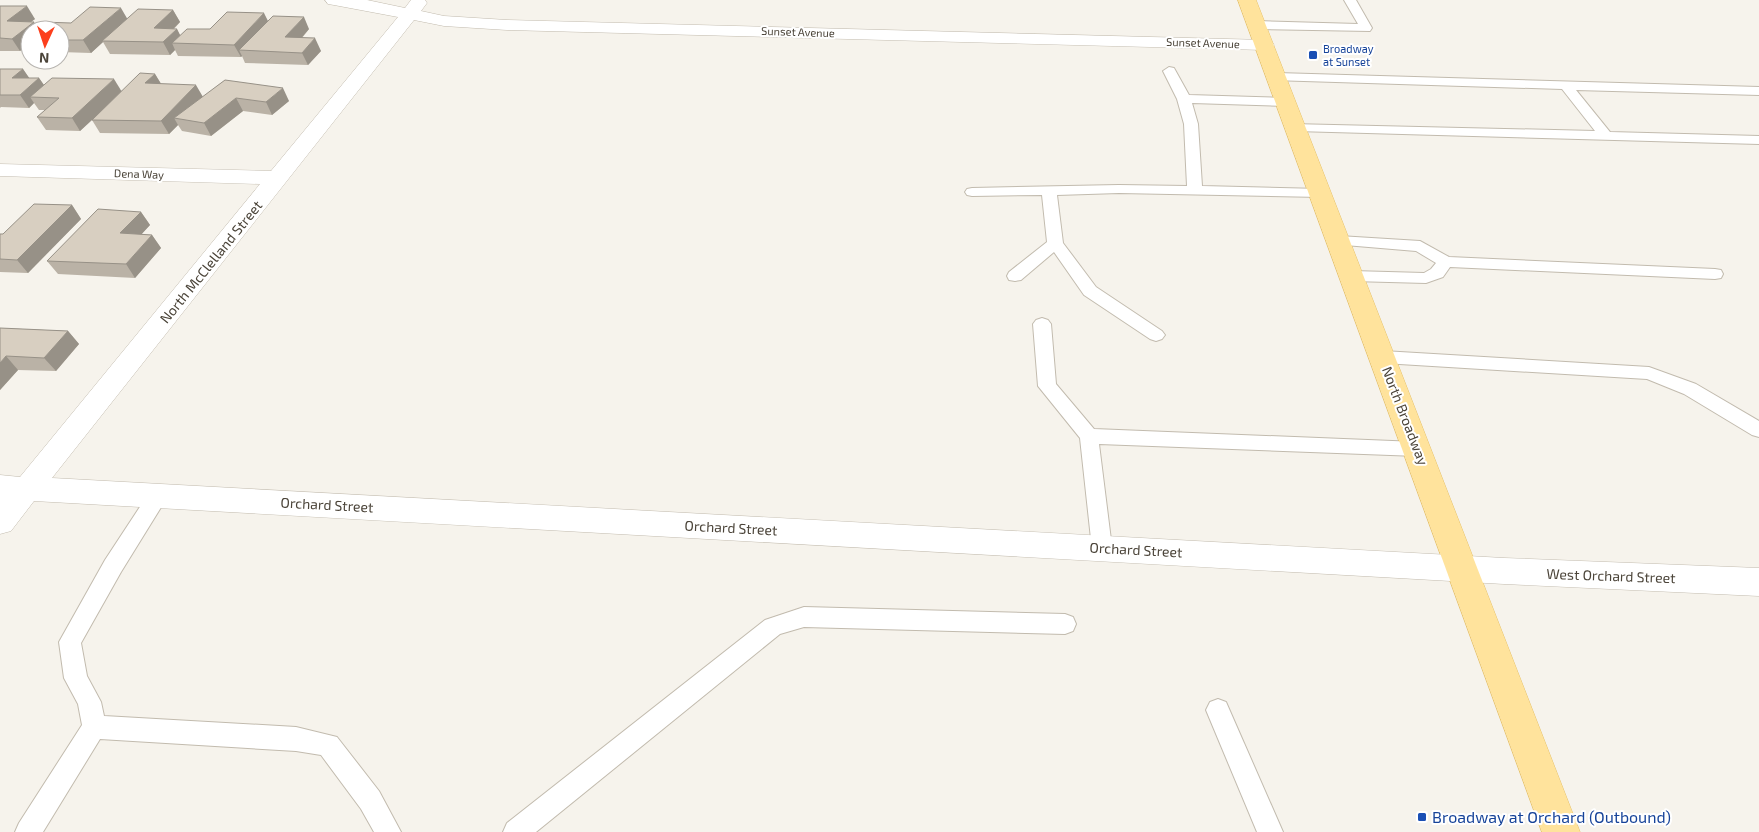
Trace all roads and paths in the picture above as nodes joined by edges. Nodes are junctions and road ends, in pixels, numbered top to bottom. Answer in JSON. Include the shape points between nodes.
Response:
{"nodes":[{"id":1,"x":334,"y":0,"type":"edge"},
{"id":2,"x":1247,"y":0,"type":"edge"},
{"id":3,"x":1350,"y":0,"type":"edge"},
{"id":4,"x":415,"y":7,"type":"edge"},
{"id":5,"x":1261,"y":35,"type":"junction"},
{"id":6,"x":1169,"y":71,"type":"dead end"},
{"id":7,"x":1566,"y":86,"type":"junction"},
{"id":8,"x":1759,"y":91,"type":"edge"},
{"id":9,"x":1184,"y":99,"type":"junction"},
{"id":10,"x":1286,"y":102,"type":"junction"},
{"id":11,"x":1606,"y":136,"type":"junction"},
{"id":12,"x":1759,"y":140,"type":"edge"},
{"id":13,"x":0,"y":170,"type":"edge"},
{"id":14,"x":278,"y":178,"type":"junction"},
{"id":15,"x":1049,"y":190,"type":"junction"},
{"id":16,"x":1195,"y":190,"type":"junction"},
{"id":17,"x":972,"y":192,"type":"dead end"},
{"id":18,"x":1321,"y":192,"type":"junction"},
{"id":19,"x":1338,"y":241,"type":"junction"},
{"id":20,"x":1055,"y":243,"type":"junction"},
{"id":21,"x":1446,"y":262,"type":"junction"},
{"id":22,"x":1715,"y":274,"type":"dead end"},
{"id":23,"x":1015,"y":276,"type":"dead end"},
{"id":24,"x":1352,"y":276,"type":"junction"},
{"id":25,"x":1042,"y":324,"type":"dead end"},
{"id":26,"x":1156,"y":336,"type":"dead end"},
{"id":27,"x":1383,"y":357,"type":"junction"},
{"id":28,"x":1759,"y":430,"type":"edge"},
{"id":29,"x":1089,"y":436,"type":"junction"},
{"id":30,"x":1417,"y":449,"type":"junction"},
{"id":31,"x":13,"y":488,"type":"edge"},
{"id":32,"x":158,"y":496,"type":"junction"},
{"id":33,"x":0,"y":522,"type":"edge"},
{"id":34,"x":1102,"y":548,"type":"junction"},
{"id":35,"x":1462,"y":568,"type":"junction"},
{"id":36,"x":1759,"y":582,"type":"edge"},
{"id":37,"x":1065,"y":624,"type":"dead end"},
{"id":38,"x":1218,"y":710,"type":"dead end"},
{"id":39,"x":94,"y":727,"type":"junction"},
{"id":40,"x":28,"y":832,"type":"edge"},
{"id":41,"x":388,"y":832,"type":"edge"},
{"id":42,"x":516,"y":832,"type":"edge"},
{"id":43,"x":1270,"y":832,"type":"edge"},
{"id":44,"x":1561,"y":832,"type":"edge"}],
"edges":[{"from":1,"to":4,"type":"street","name":"Sunset Avenue"},
{"from":2,"to":5,"type":"main road","name":"North Broadway"},
{"from":3,"to":5,"type":"lane","via":[[1366,28]]},
{"from":4,"to":5,"type":"street","name":"Sunset Avenue","via":[[444,21],[507,25]]},
{"from":4,"to":14,"type":"street","name":"North McClelland Street"},
{"from":5,"to":10,"type":"main road","name":"North Broadway"},
{"from":6,"to":9,"type":"lane"},
{"from":7,"to":8,"type":"lane"},
{"from":7,"to":10,"type":"lane"},
{"from":7,"to":11,"type":"lane"},
{"from":9,"to":10,"type":"lane"},
{"from":9,"to":16,"type":"lane","via":[[1191,124]]},
{"from":10,"to":11,"type":"lane"},
{"from":10,"to":18,"type":"main road","name":"North Broadway"},
{"from":11,"to":12,"type":"lane"},
{"from":13,"to":14,"type":"street","name":"Dena Way"},
{"from":14,"to":31,"type":"street","name":"North McClelland Street"},
{"from":15,"to":16,"type":"lane"},
{"from":15,"to":17,"type":"lane"},
{"from":15,"to":20,"type":"lane"},
{"from":16,"to":18,"type":"lane"},
{"from":18,"to":19,"type":"main road","name":"North Broadway"},
{"from":19,"to":21,"type":"lane","via":[[1420,246]]},
{"from":19,"to":24,"type":"main road","name":"North Broadway"},
{"from":20,"to":23,"type":"lane"},
{"from":20,"to":26,"type":"lane","via":[[1090,291]]},
{"from":21,"to":22,"type":"lane"},
{"from":21,"to":24,"type":"lane","via":[[1437,273],[1426,278]]},
{"from":24,"to":27,"type":"main road","name":"North Broadway"},
{"from":25,"to":29,"type":"lane","via":[[1047,386]]},
{"from":27,"to":28,"type":"lane","via":[[1648,373],[1690,388]]},
{"from":27,"to":30,"type":"main road","name":"North Broadway"},
{"from":29,"to":30,"type":"lane"},
{"from":29,"to":34,"type":"lane"},
{"from":30,"to":35,"type":"main road","name":"North Broadway"},
{"from":31,"to":32,"type":"street","name":"Orchard Street"},
{"from":31,"to":33,"type":"street","name":"North McClelland Street"},
{"from":32,"to":34,"type":"street","name":"Orchard Street"},
{"from":32,"to":39,"type":"lane","via":[[70,642],[76,678],[89,702]]},
{"from":34,"to":35,"type":"street","name":"Orchard Street"},
{"from":35,"to":36,"type":"street","name":"West Orchard Street"},
{"from":35,"to":44,"type":"main road","name":"North Broadway"},
{"from":37,"to":42,"type":"lane","via":[[804,617],[774,627]]},
{"from":38,"to":43,"type":"lane"},
{"from":39,"to":40,"type":"lane"},
{"from":39,"to":41,"type":"lane","via":[[296,739],[328,745],[370,800]]}]}
